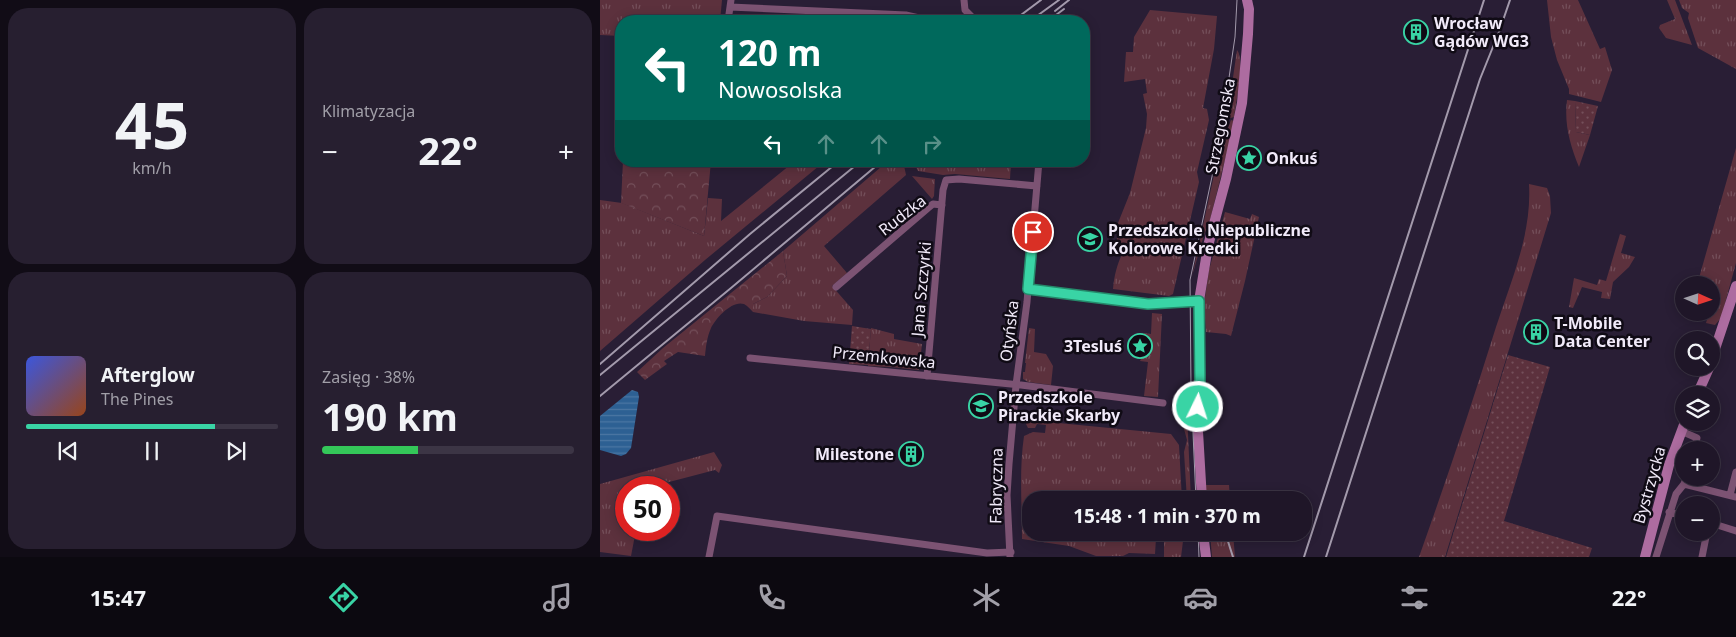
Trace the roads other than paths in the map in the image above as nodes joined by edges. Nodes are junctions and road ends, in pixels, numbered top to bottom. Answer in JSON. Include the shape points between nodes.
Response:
{"nodes":[{"id":1,"x":964,"y":0,"type":"edge"},
{"id":2,"x":730,"y":3,"type":"edge"},
{"id":3,"x":1249,"y":3,"type":"edge"},
{"id":4,"x":906,"y":15,"type":"edge"},
{"id":5,"x":970,"y":15,"type":"edge"},
{"id":6,"x":1039,"y":167,"type":"edge"},
{"id":7,"x":1037,"y":186,"type":"junction"},
{"id":8,"x":942,"y":205,"type":"junction"},
{"id":9,"x":1736,"y":286,"type":"edge"},
{"id":10,"x":836,"y":287,"type":"dead end"},
{"id":11,"x":1028,"y":289,"type":"junction"},
{"id":12,"x":1199,"y":301,"type":"junction"},
{"id":13,"x":1720,"y":334,"type":"edge"},
{"id":14,"x":750,"y":358,"type":"dead end"},
{"id":15,"x":927,"y":376,"type":"junction"},
{"id":16,"x":1016,"y":385,"type":"junction"},
{"id":17,"x":1163,"y":403,"type":"dead end"},
{"id":18,"x":1681,"y":431,"type":"edge"},
{"id":19,"x":1688,"y":431,"type":"edge"},
{"id":20,"x":1696,"y":441,"type":"edge"},
{"id":21,"x":1736,"y":472,"type":"edge"},
{"id":22,"x":1682,"y":486,"type":"edge"},
{"id":23,"x":1701,"y":486,"type":"edge"},
{"id":24,"x":1201,"y":491,"type":"edge"},
{"id":25,"x":1733,"y":496,"type":"edge"},
{"id":26,"x":1669,"y":512,"type":"junction"},
{"id":27,"x":1675,"y":514,"type":"edge"},
{"id":28,"x":1720,"y":526,"type":"edge"},
{"id":29,"x":1736,"y":531,"type":"edge"},
{"id":30,"x":1204,"y":541,"type":"edge"},
{"id":31,"x":1706,"y":541,"type":"edge"},
{"id":32,"x":1010,"y":555,"type":"edge"},
{"id":33,"x":708,"y":557,"type":"edge"},
{"id":34,"x":1206,"y":557,"type":"edge"},
{"id":35,"x":1645,"y":557,"type":"edge"},
{"id":36,"x":1656,"y":557,"type":"edge"},
{"id":37,"x":1702,"y":557,"type":"edge"}],
"edges":[{"from":1,"to":5,"type":"street","via":[[965,10]]},
{"from":2,"to":4,"type":"street"},
{"from":3,"to":12,"type":"main road","name":"Strzegomska","via":[[1241,111],[1208,246]]},
{"from":6,"to":7,"type":"street","name":"Otyńska"},
{"from":7,"to":8,"type":"street","name":"Rudzka","via":[[949,179],[944,184]]},
{"from":7,"to":11,"type":"street","name":"Otyńska"},
{"from":8,"to":10,"type":"street","name":"Rudzka","via":[[933,204]]},
{"from":8,"to":15,"type":"street","name":"Jana Szczyrki"},
{"from":9,"to":13,"type":"main road"},
{"from":11,"to":12,"type":"street","via":[[1148,304]]},
{"from":11,"to":16,"type":"street","name":"Otyńska"},
{"from":12,"to":24,"type":"main road","name":"Strzegomska","via":[[1197,414]]},
{"from":14,"to":15,"type":"street","name":"Przemkowska"},
{"from":15,"to":16,"type":"street","name":"Przemkowska"},
{"from":16,"to":17,"type":"street","name":"Przemkowska"},
{"from":16,"to":32,"type":"street","name":"Fabryczna","via":[[1008,480]]},
{"from":18,"to":35,"type":"main road","name":"Bystrzycka","via":[[1669,464]]},
{"from":19,"to":20,"type":"street"},
{"from":21,"to":25,"type":"street"},
{"from":22,"to":26,"type":"street"},
{"from":23,"to":25,"type":"street"},
{"from":26,"to":27,"type":"street"},
{"from":26,"to":36,"type":"street"},
{"from":28,"to":29,"type":"street"},
{"from":30,"to":34,"type":"main road"},
{"from":31,"to":37,"type":"street"},
{"from":32,"to":33,"type":"street","via":[[717,516]]}]}
